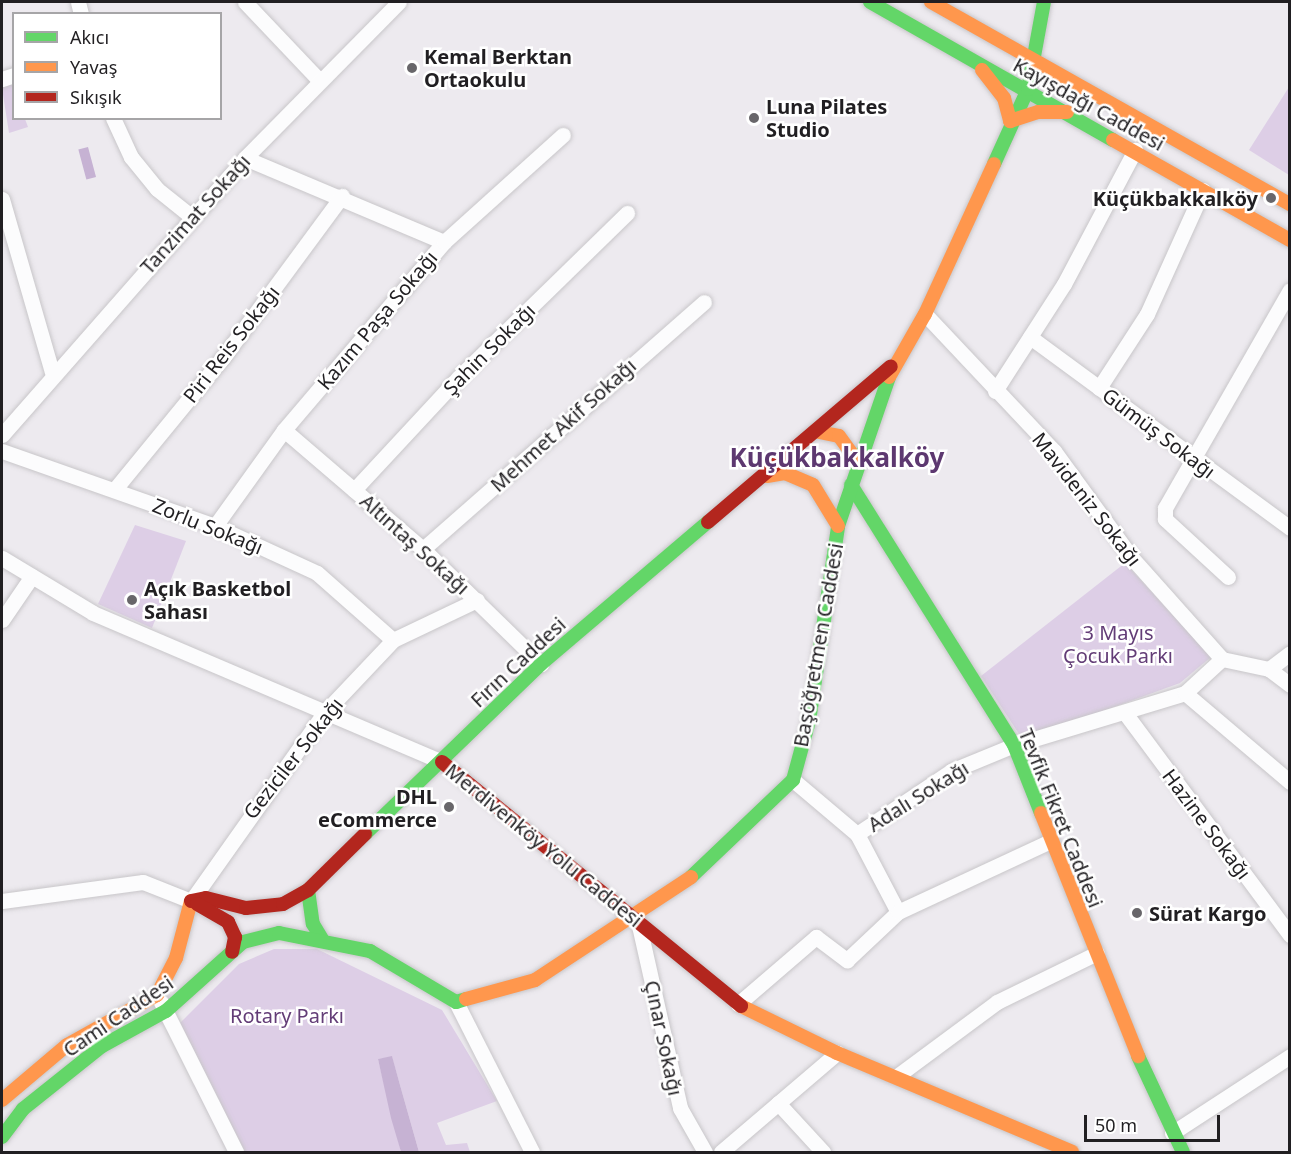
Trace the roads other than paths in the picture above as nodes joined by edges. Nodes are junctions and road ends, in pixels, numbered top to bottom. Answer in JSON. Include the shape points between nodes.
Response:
{"nodes":[{"id":1,"x":245,"y":2,"type":"edge"},
{"id":2,"x":399,"y":2,"type":"edge"},
{"id":3,"x":870,"y":2,"type":"edge"},
{"id":4,"x":931,"y":2,"type":"edge"},
{"id":5,"x":1044,"y":2,"type":"edge"},
{"id":6,"x":1029,"y":52,"type":"junction"},
{"id":7,"x":979,"y":66,"type":"junction"},
{"id":8,"x":318,"y":79,"type":"junction"},
{"id":9,"x":1028,"y":89,"type":"junction"},
{"id":10,"x":1067,"y":112,"type":"junction"},
{"id":11,"x":114,"y":120,"type":"edge"},
{"id":12,"x":1010,"y":121,"type":"junction"},
{"id":13,"x":563,"y":135,"type":"dead end"},
{"id":14,"x":1134,"y":150,"type":"junction"},
{"id":15,"x":246,"y":158,"type":"junction"},
{"id":16,"x":1203,"y":190,"type":"junction"},
{"id":17,"x":342,"y":196,"type":"junction"},
{"id":18,"x":2,"y":199,"type":"edge"},
{"id":19,"x":1290,"y":204,"type":"edge"},
{"id":20,"x":627,"y":213,"type":"dead end"},
{"id":21,"x":192,"y":217,"type":"junction"},
{"id":22,"x":1290,"y":240,"type":"edge"},
{"id":23,"x":444,"y":242,"type":"junction"},
{"id":24,"x":1290,"y":290,"type":"edge"},
{"id":25,"x":704,"y":302,"type":"dead end"},
{"id":26,"x":925,"y":314,"type":"junction"},
{"id":27,"x":1030,"y":337,"type":"junction"},
{"id":28,"x":894,"y":364,"type":"junction"},
{"id":29,"x":52,"y":372,"type":"junction"},
{"id":30,"x":1099,"y":388,"type":"junction"},
{"id":31,"x":995,"y":391,"type":"junction"},
{"id":32,"x":3,"y":428,"type":"edge"},
{"id":33,"x":284,"y":430,"type":"junction"},
{"id":34,"x":819,"y":432,"type":"junction"},
{"id":35,"x":2,"y":451,"type":"edge"},
{"id":36,"x":857,"y":461,"type":"junction"},
{"id":37,"x":1194,"y":461,"type":"junction"},
{"id":38,"x":766,"y":476,"type":"junction"},
{"id":39,"x":851,"y":485,"type":"junction"},
{"id":40,"x":115,"y":489,"type":"junction"},
{"id":41,"x":354,"y":490,"type":"junction"},
{"id":42,"x":838,"y":525,"type":"junction"},
{"id":43,"x":216,"y":526,"type":"junction"},
{"id":44,"x":1290,"y":528,"type":"edge"},
{"id":45,"x":423,"y":549,"type":"junction"},
{"id":46,"x":2,"y":558,"type":"edge"},
{"id":47,"x":32,"y":576,"type":"junction"},
{"id":48,"x":1228,"y":577,"type":"dead end"},
{"id":49,"x":477,"y":600,"type":"junction"},
{"id":50,"x":2,"y":620,"type":"edge"},
{"id":51,"x":393,"y":640,"type":"junction"},
{"id":52,"x":1290,"y":653,"type":"edge"},
{"id":53,"x":1222,"y":659,"type":"junction"},
{"id":54,"x":541,"y":664,"type":"junction"},
{"id":55,"x":1269,"y":669,"type":"junction"},
{"id":56,"x":1290,"y":685,"type":"edge"},
{"id":57,"x":1185,"y":693,"type":"junction"},
{"id":58,"x":325,"y":712,"type":"junction"},
{"id":59,"x":1125,"y":713,"type":"junction"},
{"id":60,"x":1014,"y":745,"type":"junction"},
{"id":61,"x":442,"y":762,"type":"junction"},
{"id":62,"x":793,"y":780,"type":"junction"},
{"id":63,"x":1290,"y":782,"type":"edge"},
{"id":64,"x":857,"y":834,"type":"junction"},
{"id":65,"x":1048,"y":842,"type":"junction"},
{"id":66,"x":308,"y":891,"type":"junction"},
{"id":67,"x":2,"y":901,"type":"edge"},
{"id":68,"x":191,"y":902,"type":"junction"},
{"id":69,"x":898,"y":912,"type":"junction"},
{"id":70,"x":637,"y":918,"type":"junction"},
{"id":71,"x":1290,"y":935,"type":"edge"},
{"id":72,"x":322,"y":939,"type":"junction"},
{"id":73,"x":232,"y":952,"type":"junction"},
{"id":74,"x":1096,"y":953,"type":"junction"},
{"id":75,"x":157,"y":996,"type":"junction"},
{"id":76,"x":456,"y":1002,"type":"junction"},
{"id":77,"x":738,"y":1004,"type":"junction"},
{"id":78,"x":166,"y":1011,"type":"junction"},
{"id":79,"x":837,"y":1053,"type":"junction"},
{"id":80,"x":1286,"y":1064,"type":"edge"},
{"id":81,"x":897,"y":1076,"type":"junction"},
{"id":82,"x":2,"y":1100,"type":"edge"},
{"id":83,"x":778,"y":1103,"type":"junction"},
{"id":84,"x":1172,"y":1133,"type":"junction"},
{"id":85,"x":2,"y":1137,"type":"edge"},
{"id":86,"x":236,"y":1152,"type":"edge"},
{"id":87,"x":532,"y":1152,"type":"edge"},
{"id":88,"x":705,"y":1152,"type":"edge"},
{"id":89,"x":721,"y":1152,"type":"edge"},
{"id":90,"x":823,"y":1152,"type":"edge"},
{"id":91,"x":1072,"y":1152,"type":"edge"},
{"id":92,"x":1183,"y":1152,"type":"edge"}],
"edges":[{"from":1,"to":8,"type":"street"},
{"from":2,"to":8,"type":"street","name":"Tanzimat Sokağı"},
{"from":3,"to":7,"type":"main road","name":"Kayışdağı Caddesi"},
{"from":4,"to":6,"type":"main road","name":"Kayışdağı Caddesi"},
{"from":5,"to":6,"type":"main road"},
{"from":6,"to":7,"type":"main road","via":[[1000,66]]},
{"from":6,"to":9,"type":"main road"},
{"from":6,"to":19,"type":"main road","name":"Kayışdağı Caddesi"},
{"from":7,"to":9,"type":"main road","name":"Kayışdağı Caddesi"},
{"from":7,"to":12,"type":"main road","via":[[1004,98]]},
{"from":8,"to":15,"type":"street","name":"Tanzimat Sokağı"},
{"from":9,"to":10,"type":"main road","name":"Kayışdağı Caddesi"},
{"from":9,"to":12,"type":"main road","name":"Başöğretmen Caddesi"},
{"from":10,"to":12,"type":"main road","via":[[1038,112]]},
{"from":10,"to":14,"type":"main road","name":"Kayışdağı Caddesi"},
{"from":11,"to":21,"type":"street","via":[[131,157],[157,189]]},
{"from":12,"to":26,"type":"main road","name":"Başöğretmen Caddesi"},
{"from":13,"to":23,"type":"street","name":"Kazım Paşa Sokağı"},
{"from":14,"to":16,"type":"main road","name":"Kayışdağı Caddesi"},
{"from":14,"to":27,"type":"street","via":[[1077,260]]},
{"from":15,"to":17,"type":"street"},
{"from":15,"to":21,"type":"street","name":"Tanzimat Sokağı"},
{"from":16,"to":22,"type":"main road","name":"Kayışdağı Caddesi"},
{"from":16,"to":30,"type":"street","via":[[1147,314]]},
{"from":17,"to":23,"type":"street"},
{"from":17,"to":40,"type":"street","name":"Piri Reis Sokağı","via":[[224,356]]},
{"from":18,"to":29,"type":"street"},
{"from":20,"to":41,"type":"street","name":"Şahin Sokağı","via":[[459,377]]},
{"from":21,"to":29,"type":"street","name":"Tanzimat Sokağı"},
{"from":23,"to":33,"type":"street","name":"Kazım Paşa Sokağı"},
{"from":24,"to":37,"type":"street"},
{"from":25,"to":45,"type":"street","name":"Mehmet Akif Sokağı"},
{"from":26,"to":28,"type":"main road","name":"Başöğretmen Caddesi"},
{"from":26,"to":31,"type":"street","name":"Mavideniz Sokağı"},
{"from":27,"to":30,"type":"street","name":"Gümüş Sokağı"},
{"from":27,"to":31,"type":"street"},
{"from":28,"to":34,"type":"main road","name":"Başöğretmen Caddesi"},
{"from":28,"to":36,"type":"main road","name":"Başöğretmen Caddesi"},
{"from":29,"to":32,"type":"street","name":"Tanzimat Sokağı"},
{"from":30,"to":37,"type":"street","name":"Gümüş Sokağı"},
{"from":31,"to":53,"type":"street","name":"Mavideniz Sokağı","via":[[1054,451],[1132,558]]},
{"from":33,"to":41,"type":"street","name":"Altıntaş Sokağı"},
{"from":33,"to":43,"type":"street","name":"Kazım Paşa Sokağı"},
{"from":34,"to":36,"type":"main road","via":[[838,436]]},
{"from":34,"to":38,"type":"main road","name":"Başöğretmen Caddesi"},
{"from":35,"to":40,"type":"street","name":"Zorlu Sokağı"},
{"from":36,"to":39,"type":"main road","name":"Başöğretmen Caddesi"},
{"from":37,"to":44,"type":"street","name":"Gümüş Sokağı"},
{"from":37,"to":48,"type":"street","via":[[1165,508],[1165,519]]},
{"from":38,"to":42,"type":"main road","name":"Başöğretmen Caddesi","via":[[785,473],[813,485]]},
{"from":38,"to":54,"type":"main road","name":"Fırın Caddesi"},
{"from":39,"to":42,"type":"main road","name":"Başöğretmen Caddesi"},
{"from":39,"to":60,"type":"main road","name":"Tevfik Fikret Caddesi"},
{"from":40,"to":43,"type":"street","name":"Zorlu Sokağı"},
{"from":41,"to":45,"type":"street","name":"Altıntaş Sokağı"},
{"from":42,"to":62,"type":"main road","name":"Başöğretmen Caddesi","via":[[809,721]]},
{"from":43,"to":51,"type":"street","name":"Zorlu Sokağı","via":[[317,573]]},
{"from":45,"to":49,"type":"street","name":"Altıntaş Sokağı"},
{"from":46,"to":47,"type":"street","name":"Merdivenköy Yolu Caddesi"},
{"from":47,"to":50,"type":"street"},
{"from":47,"to":58,"type":"street","name":"Merdivenköy Yolu Caddesi","via":[[93,613]]},
{"from":49,"to":51,"type":"street","name":"Geziciler Sokağı"},
{"from":49,"to":54,"type":"street","name":"Altıntaş Sokağı"},
{"from":51,"to":58,"type":"street","name":"Geziciler Sokağı"},
{"from":52,"to":55,"type":"street"},
{"from":53,"to":55,"type":"street"},
{"from":53,"to":57,"type":"street"},
{"from":54,"to":61,"type":"main road","name":"Fırın Caddesi"},
{"from":55,"to":56,"type":"street"},
{"from":57,"to":59,"type":"street","name":"Adalı Sokağı"},
{"from":57,"to":63,"type":"street"},
{"from":58,"to":61,"type":"street","name":"Merdivenköy Yolu Caddesi"},
{"from":58,"to":68,"type":"street","name":"Geziciler Sokağı"},
{"from":59,"to":60,"type":"street","name":"Adalı Sokağı"},
{"from":59,"to":71,"type":"street","name":"Hazine Sokağı"},
{"from":60,"to":64,"type":"street","name":"Adalı Sokağı","via":[[951,771]]},
{"from":60,"to":65,"type":"main road","name":"Tevfik Fikret Caddesi"},
{"from":61,"to":66,"type":"main road","name":"Fırın Caddesi"},
{"from":61,"to":70,"type":"main road","name":"Merdivenköy Yolu Caddesi"},
{"from":62,"to":64,"type":"street"},
{"from":62,"to":70,"type":"main road","via":[[684,884]]},
{"from":64,"to":69,"type":"street"},
{"from":65,"to":69,"type":"street"},
{"from":65,"to":74,"type":"main road","name":"Tevfik Fikret Caddesi"},
{"from":66,"to":68,"type":"main road","name":"Fırın Caddesi","via":[[283,904],[246,908],[206,898]]},
{"from":66,"to":72,"type":"main road","via":[[313,924]]},
{"from":67,"to":68,"type":"street","via":[[143,882]]},
{"from":68,"to":73,"type":"main road","via":[[228,922],[235,937]]},
{"from":68,"to":75,"type":"main road","name":"Cami Caddesi","via":[[176,958]]},
{"from":69,"to":77,"type":"street","via":[[847,960],[816,937]]},
{"from":70,"to":76,"type":"main road","via":[[535,980]]},
{"from":70,"to":77,"type":"main road","name":"Merdivenköy Yolu Caddesi"},
{"from":70,"to":88,"type":"street","name":"Çınar Sokağı","via":[[680,1108]]},
{"from":72,"to":73,"type":"main road","name":"Cami Caddesi","via":[[279,933],[243,942]]},
{"from":72,"to":76,"type":"main road","via":[[370,951]]},
{"from":73,"to":78,"type":"main road","name":"Cami Caddesi"},
{"from":74,"to":81,"type":"street","via":[[997,1002]]},
{"from":74,"to":84,"type":"main road","name":"Tevfik Fikret Caddesi"},
{"from":75,"to":78,"type":"street"},
{"from":75,"to":82,"type":"main road","name":"Cami Caddesi","via":[[67,1045]]},
{"from":76,"to":87,"type":"street"},
{"from":77,"to":79,"type":"main road","name":"Merdivenköy Yolu Caddesi"},
{"from":78,"to":85,"type":"main road","name":"Cami Caddesi","via":[[102,1046],[23,1108]]},
{"from":78,"to":86,"type":"street"},
{"from":79,"to":81,"type":"main road","name":"Merdivenköy Yolu Caddesi"},
{"from":79,"to":83,"type":"street"},
{"from":80,"to":84,"type":"street"},
{"from":81,"to":91,"type":"main road","name":"Merdivenköy Yolu Caddesi"},
{"from":83,"to":89,"type":"street"},
{"from":83,"to":90,"type":"street"},
{"from":84,"to":92,"type":"main road","name":"Tevfik Fikret Caddesi"}]}
